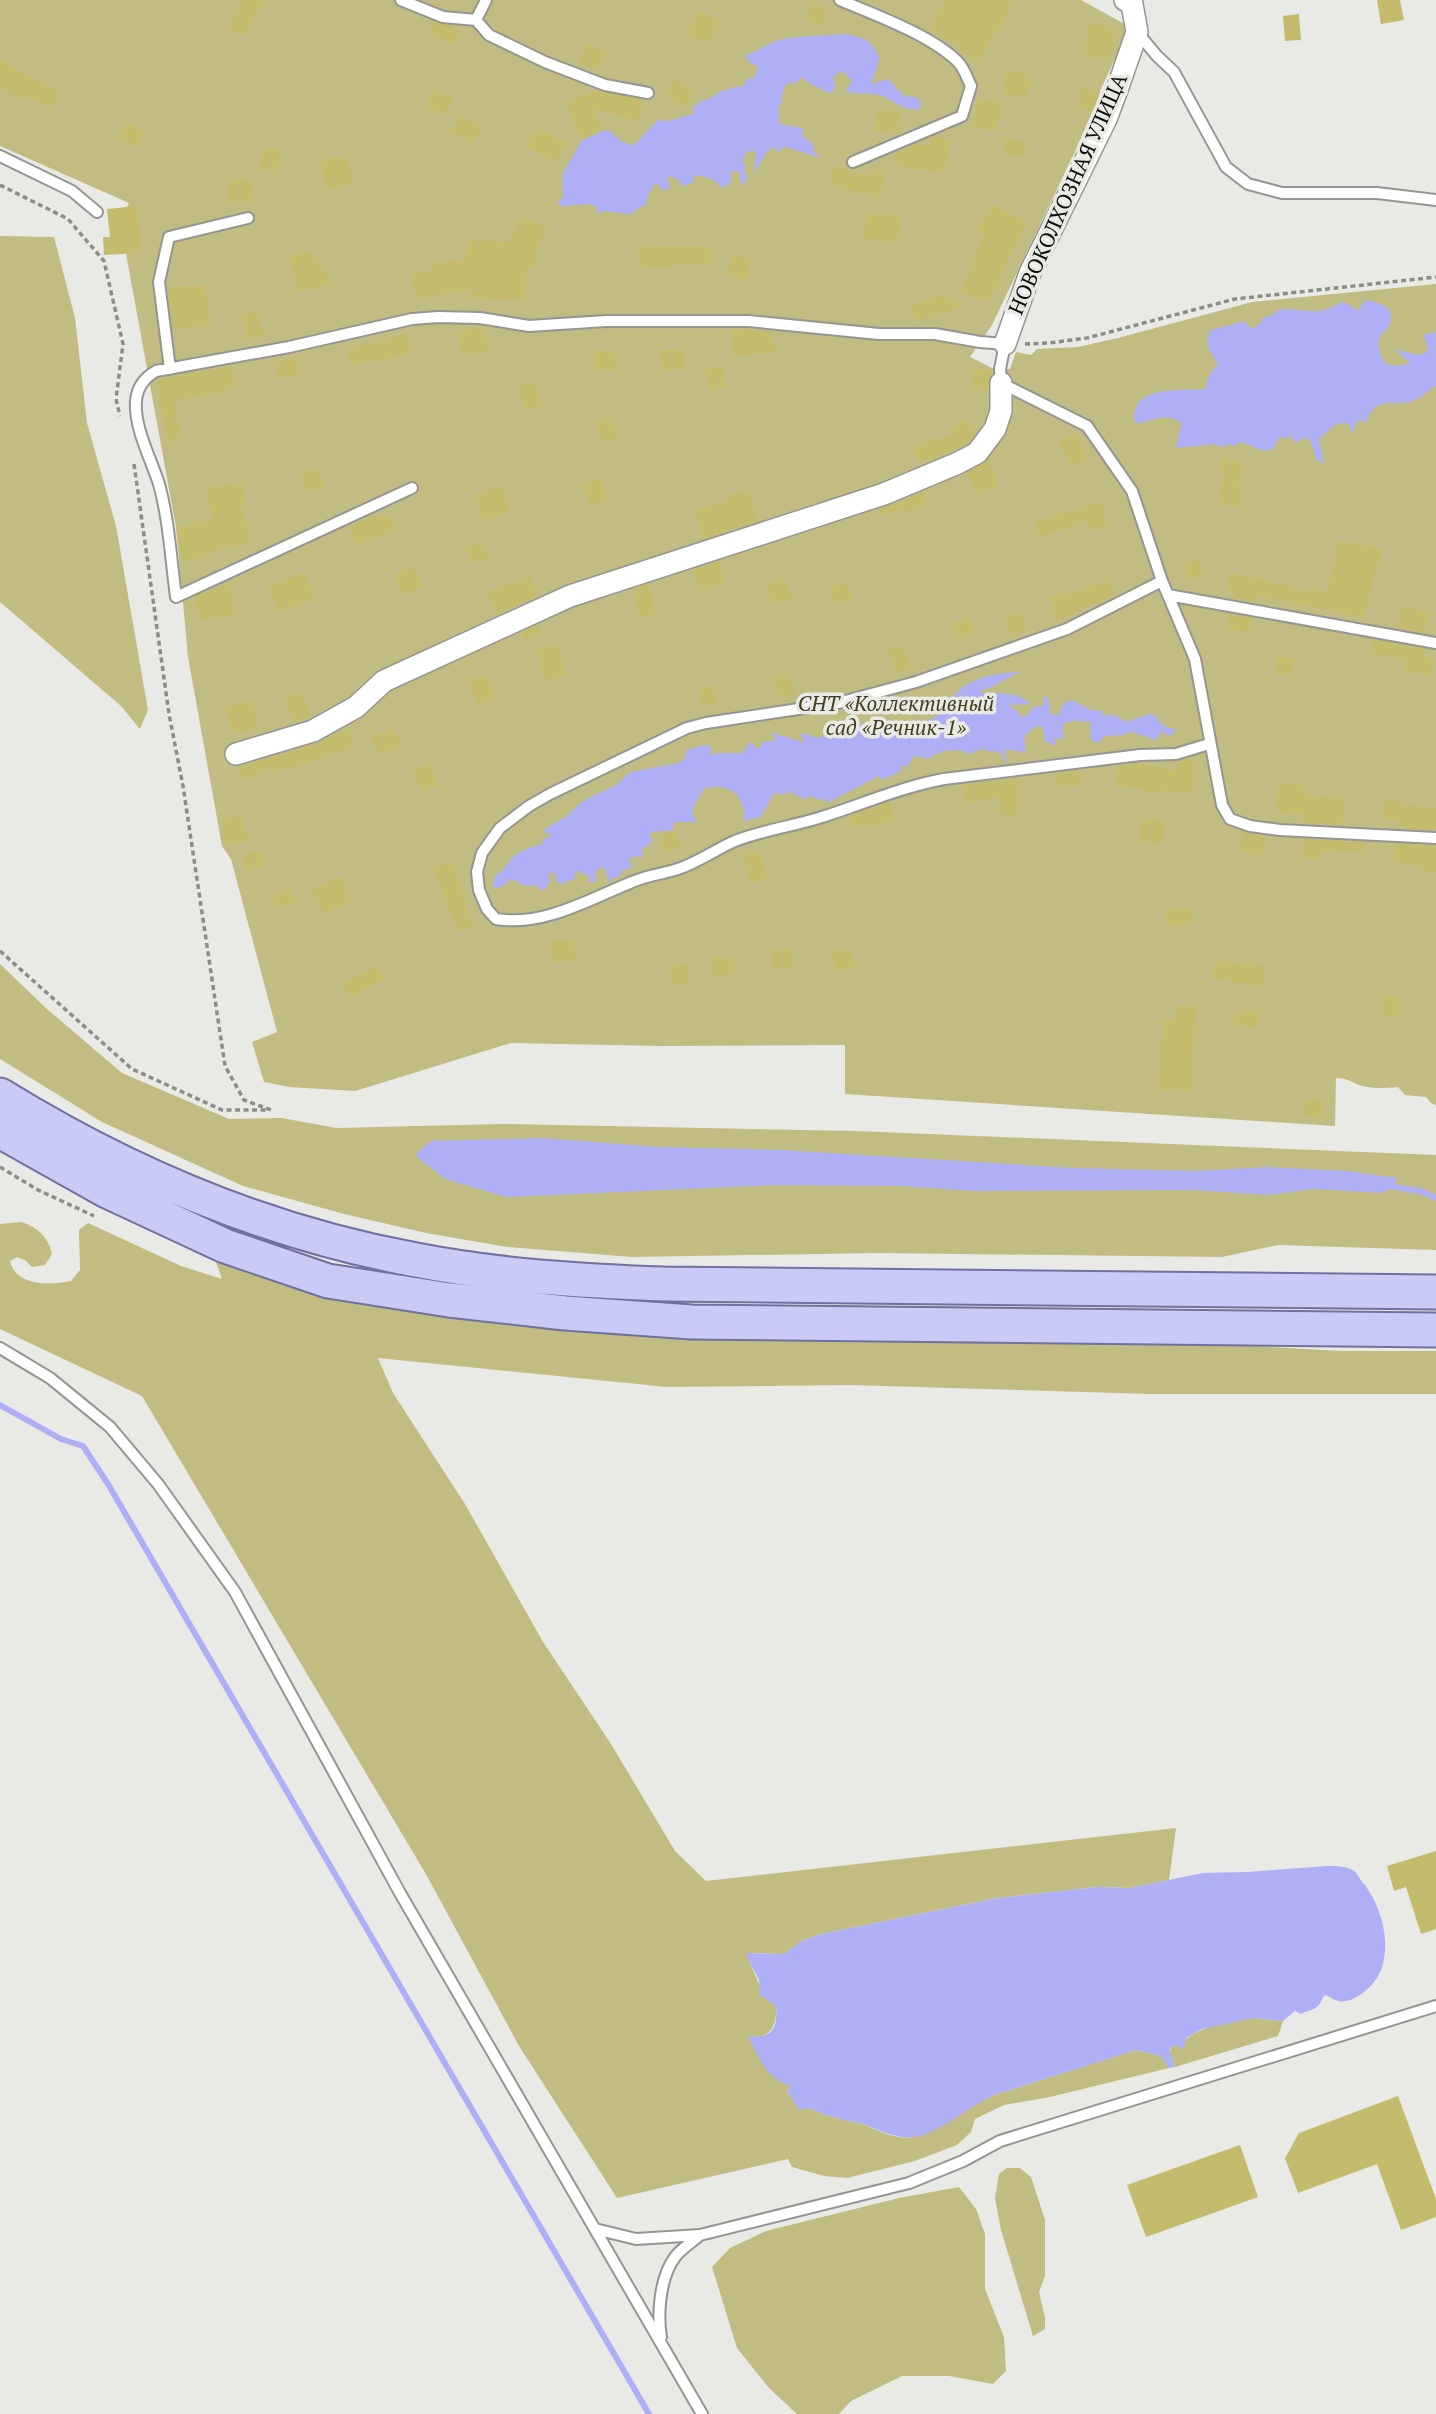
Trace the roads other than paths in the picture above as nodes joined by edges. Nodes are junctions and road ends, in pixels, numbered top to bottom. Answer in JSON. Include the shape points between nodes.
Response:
{"nodes":[{"id":1,"x":401,"y":0,"type":"edge"},
{"id":2,"x":486,"y":0,"type":"edge"},
{"id":3,"x":840,"y":0,"type":"edge"},
{"id":4,"x":1132,"y":1,"type":"edge"},
{"id":5,"x":476,"y":20,"type":"junction"},
{"id":6,"x":1137,"y":32,"type":"junction"},
{"id":7,"x":648,"y":93,"type":"dead end"},
{"id":8,"x":0,"y":156,"type":"edge"},
{"id":9,"x":853,"y":162,"type":"dead end"},
{"id":10,"x":1436,"y":200,"type":"edge"},
{"id":11,"x":97,"y":212,"type":"dead end"},
{"id":12,"x":248,"y":218,"type":"dead end"},
{"id":13,"x":1005,"y":344,"type":"junction"},
{"id":14,"x":170,"y":369,"type":"junction"},
{"id":15,"x":1001,"y":383,"type":"junction"},
{"id":16,"x":412,"y":488,"type":"dead end"},
{"id":17,"x":1162,"y":580,"type":"junction"},
{"id":18,"x":1168,"y":595,"type":"junction"},
{"id":19,"x":1436,"y":643,"type":"edge"},
{"id":20,"x":1209,"y":744,"type":"junction"},
{"id":21,"x":236,"y":754,"type":"dead end"},
{"id":22,"x":1436,"y":838,"type":"edge"},
{"id":23,"x":0,"y":1095,"type":"edge"},
{"id":24,"x":0,"y":1131,"type":"edge"},
{"id":25,"x":1436,"y":1292,"type":"edge"},
{"id":26,"x":1436,"y":1330,"type":"edge"},
{"id":27,"x":0,"y":1348,"type":"edge"},
{"id":28,"x":1436,"y":2006,"type":"edge"},
{"id":29,"x":595,"y":2230,"type":"junction"},
{"id":30,"x":700,"y":2235,"type":"junction"},
{"id":31,"x":663,"y":2347,"type":"junction"},
{"id":32,"x":702,"y":2414,"type":"edge"}],
"edges":[{"from":1,"to":5,"type":"lane","via":[[443,16]]},
{"from":2,"to":5,"type":"lane"},
{"from":3,"to":9,"type":"lane","via":[[935,45],[960,63],[971,86],[962,116]]},
{"from":4,"to":6,"type":"street"},
{"from":5,"to":7,"type":"lane","via":[[489,35],[545,62],[605,85]]},
{"from":6,"to":10,"type":"lane","via":[[1174,72],[1226,167],[1248,184],[1282,193],[1377,192]]},
{"from":6,"to":13,"type":"street","name":"НОВОКОЛХОЗНАЯ УЛИЦА","via":[[1105,119],[1030,273]]},
{"from":8,"to":11,"type":"lane","via":[[72,191]]},
{"from":12,"to":14,"type":"lane","via":[[169,237],[159,282]]},
{"from":13,"to":14,"type":"lane","via":[[935,334],[878,334],[748,321],[529,326],[438,317]]},
{"from":13,"to":15,"type":"lane"},
{"from":14,"to":16,"type":"lane","via":[[156,371],[144,381],[136,405],[159,486],[176,597]]},
{"from":15,"to":17,"type":"lane","via":[[1087,426],[1132,491]]},
{"from":15,"to":21,"type":"street","via":[[1001,411],[995,429],[977,453],[958,463],[884,494],[569,596],[384,681],[356,707],[313,731]]},
{"from":17,"to":18,"type":"lane"},
{"from":17,"to":20,"type":"lane","via":[[1067,629],[916,682],[838,704],[706,723],[679,732],[514,816],[492,836],[482,853],[479,890],[496,919],[535,918],[643,877],[676,870],[740,840],[919,784],[1115,757],[1176,754]]},
{"from":18,"to":19,"type":"lane"},
{"from":18,"to":20,"type":"lane","via":[[1195,660]]},
{"from":20,"to":22,"type":"lane","via":[[1222,805],[1237,823],[1291,831]]},
{"from":23,"to":25,"type":"main road","via":[[117,1161],[281,1227],[416,1260],[496,1273],[664,1284]]},
{"from":24,"to":26,"type":"main road","via":[[107,1191],[225,1246],[328,1281],[449,1300],[692,1322]]},
{"from":27,"to":29,"type":"lane","via":[[50,1378],[110,1427],[158,1484],[235,1592],[400,1893]]},
{"from":28,"to":30,"type":"lane","via":[[1000,2141],[909,2183]]},
{"from":29,"to":30,"type":"lane","via":[[636,2239]]},
{"from":29,"to":31,"type":"lane"},
{"from":30,"to":31,"type":"lane","via":[[674,2258],[663,2285],[658,2318]]},
{"from":31,"to":32,"type":"lane"}]}
